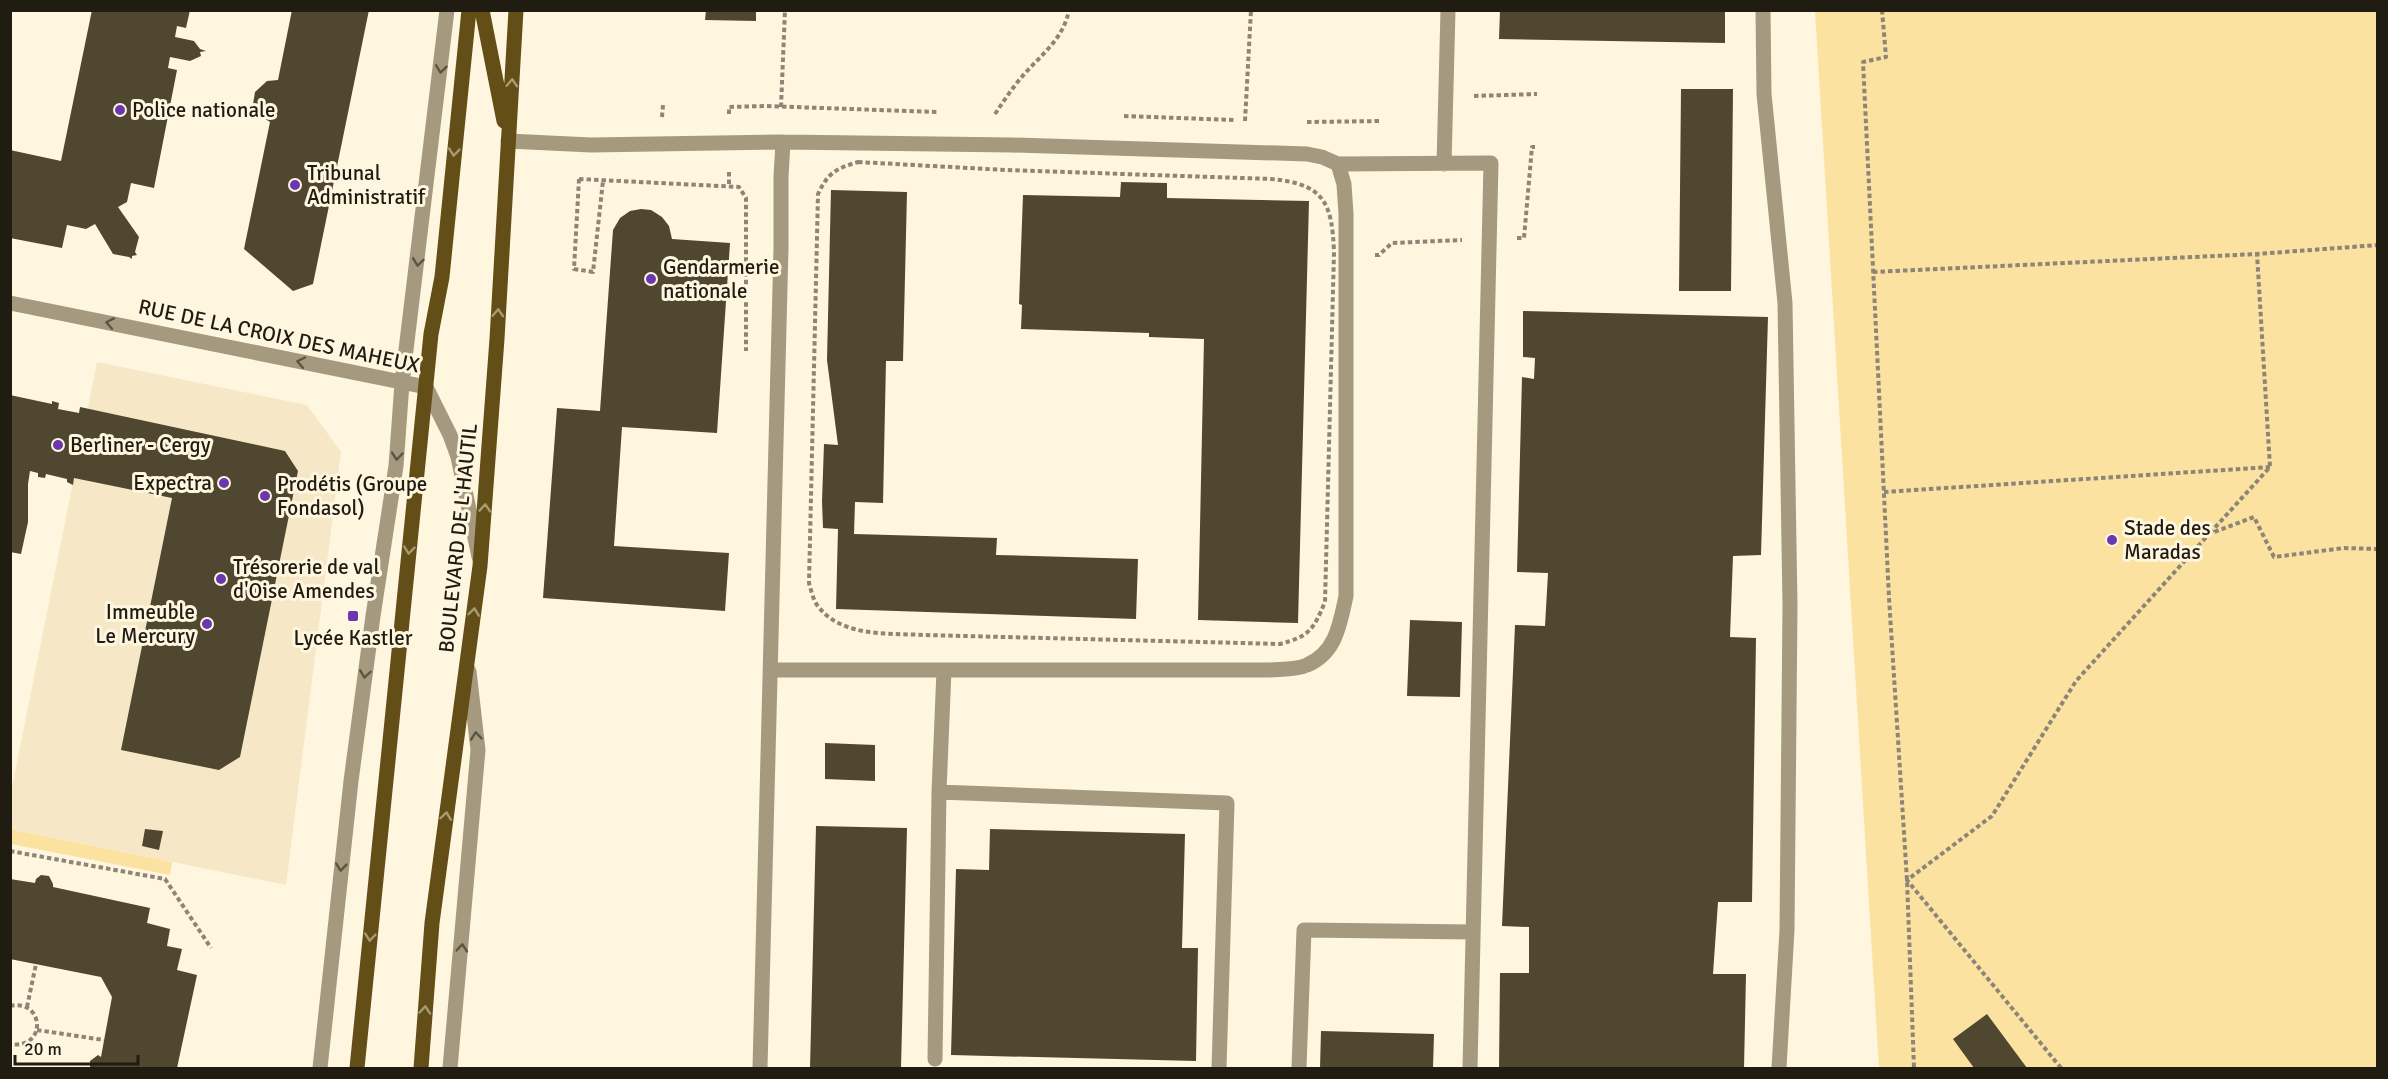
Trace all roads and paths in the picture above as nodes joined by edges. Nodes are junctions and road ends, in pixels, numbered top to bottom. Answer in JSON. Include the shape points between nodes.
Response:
{"nodes":[{"id":1,"x":447,"y":10,"type":"edge"},
{"id":2,"x":469,"y":10,"type":"edge"},
{"id":3,"x":482,"y":10,"type":"edge"},
{"id":4,"x":516,"y":10,"type":"edge"},
{"id":5,"x":784,"y":10,"type":"edge"},
{"id":6,"x":1069,"y":10,"type":"edge"},
{"id":7,"x":1251,"y":10,"type":"edge"},
{"id":8,"x":1448,"y":10,"type":"edge"},
{"id":9,"x":1763,"y":10,"type":"edge"},
{"id":10,"x":1882,"y":10,"type":"edge"},
{"id":11,"x":1537,"y":94,"type":"dead end"},
{"id":12,"x":1446,"y":97,"type":"junction"},
{"id":13,"x":781,"y":107,"type":"dead end"},
{"id":14,"x":995,"y":114,"type":"dead end"},
{"id":15,"x":1245,"y":121,"type":"dead end"},
{"id":16,"x":508,"y":141,"type":"junction"},
{"id":17,"x":783,"y":142,"type":"junction"},
{"id":18,"x":581,"y":145,"type":"junction"},
{"id":19,"x":1535,"y":147,"type":"dead end"},
{"id":20,"x":1444,"y":164,"type":"junction"},
{"id":21,"x":1338,"y":165,"type":"junction"},
{"id":22,"x":579,"y":179,"type":"junction"},
{"id":23,"x":603,"y":182,"type":"junction"},
{"id":24,"x":1489,"y":238,"type":"junction"},
{"id":25,"x":2378,"y":245,"type":"edge"},
{"id":26,"x":1340,"y":254,"type":"junction"},
{"id":27,"x":2257,"y":255,"type":"junction"},
{"id":28,"x":1874,"y":272,"type":"junction"},
{"id":29,"x":10,"y":303,"type":"edge"},
{"id":30,"x":746,"y":354,"type":"dead end"},
{"id":31,"x":402,"y":383,"type":"junction"},
{"id":32,"x":426,"y":387,"type":"junction"},
{"id":33,"x":2270,"y":467,"type":"junction"},
{"id":34,"x":1884,"y":492,"type":"junction"},
{"id":35,"x":2209,"y":534,"type":"junction"},
{"id":36,"x":2378,"y":549,"type":"edge"},
{"id":37,"x":480,"y":566,"type":"junction"},
{"id":38,"x":467,"y":658,"type":"junction"},
{"id":39,"x":771,"y":670,"type":"junction"},
{"id":40,"x":944,"y":670,"type":"junction"},
{"id":41,"x":939,"y":792,"type":"junction"},
{"id":42,"x":10,"y":851,"type":"edge"},
{"id":43,"x":1907,"y":880,"type":"junction"},
{"id":44,"x":1473,"y":932,"type":"junction"},
{"id":45,"x":211,"y":948,"type":"dead end"},
{"id":46,"x":36,"y":964,"type":"dead end"},
{"id":47,"x":10,"y":1006,"type":"edge"},
{"id":48,"x":27,"y":1007,"type":"junction"},
{"id":49,"x":37,"y":1030,"type":"junction"},
{"id":50,"x":104,"y":1040,"type":"dead end"},
{"id":51,"x":11,"y":1046,"type":"edge"},
{"id":52,"x":935,"y":1059,"type":"dead end"},
{"id":53,"x":357,"y":1067,"type":"edge"},
{"id":54,"x":320,"y":1068,"type":"edge"},
{"id":55,"x":420,"y":1068,"type":"edge"},
{"id":56,"x":450,"y":1068,"type":"edge"},
{"id":57,"x":760,"y":1068,"type":"edge"},
{"id":58,"x":1219,"y":1068,"type":"edge"},
{"id":59,"x":1299,"y":1068,"type":"edge"},
{"id":60,"x":1470,"y":1068,"type":"edge"},
{"id":61,"x":1779,"y":1068,"type":"edge"},
{"id":62,"x":1914,"y":1068,"type":"edge"},
{"id":63,"x":2061,"y":1068,"type":"edge"}],
"edges":[{"from":1,"to":31,"type":"street","one_way":true},
{"from":2,"to":32,"type":"main road","one_way":true,"via":[[442,277]]},
{"from":3,"to":16,"type":"main road"},
{"from":16,"to":4,"type":"main road","name":"BOULEVARD DE L'HAUTIL","one_way":true},
{"from":5,"to":13,"type":"path"},
{"from":6,"to":14,"type":"path","via":[[1046,54],[1020,78]]},
{"from":7,"to":15,"type":"path"},
{"from":8,"to":12,"type":"street"},
{"from":9,"to":61,"type":"street","via":[[1764,94],[1786,326],[1790,604],[1787,918]]},
{"from":10,"to":28,"type":"path","via":[[1886,57],[1863,62]]},
{"from":11,"to":12,"type":"path"},
{"from":12,"to":20,"type":"street"},
{"from":16,"to":18,"type":"street"},
{"from":37,"to":16,"type":"main road","name":"BOULEVARD DE L'HAUTIL","one_way":true},
{"from":17,"to":18,"type":"street"},
{"from":17,"to":21,"type":"street","via":[[1285,153],[1322,157]]},
{"from":17,"to":39,"type":"street"},
{"from":18,"to":22,"type":"path"},
{"from":19,"to":24,"type":"path","via":[[1524,238]]},
{"from":20,"to":21,"type":"street"},
{"from":20,"to":24,"type":"street","via":[[1491,163]]},
{"from":21,"to":26,"type":"street","via":[[1344,184]]},
{"from":22,"to":23,"type":"path"},
{"from":22,"to":23,"type":"path","via":[[574,269],[592,272]]},
{"from":23,"to":30,"type":"path","via":[[740,187],[746,198]]},
{"from":24,"to":26,"type":"path","via":[[1392,243],[1379,255]]},
{"from":24,"to":44,"type":"street"},
{"from":25,"to":27,"type":"path"},
{"from":26,"to":26,"type":"path","via":[[1326,206],[1318,194],[1298,182],[858,162],[840,167],[826,178],[818,194],[809,584],[815,603],[828,618],[848,628],[878,633],[1280,644],[1301,638],[1315,624],[1325,602]]},
{"from":26,"to":40,"type":"street","via":[[1346,596],[1329,651],[1306,666],[1270,670]]},
{"from":27,"to":28,"type":"path"},
{"from":27,"to":33,"type":"path"},
{"from":28,"to":34,"type":"path"},
{"from":31,"to":29,"type":"street","name":"RUE DE LA CROIX DES MAHEUX","one_way":true},
{"from":31,"to":32,"type":"street","name":"RUE DE LA CROIX DES MAHEUX"},
{"from":31,"to":54,"type":"street","one_way":true,"via":[[396,466],[351,781]]},
{"from":32,"to":37,"type":"street","name":"RUE DE LA CROIX DES MAHEUX","via":[[458,457]]},
{"from":32,"to":53,"type":"main road","one_way":true},
{"from":33,"to":34,"type":"path"},
{"from":33,"to":35,"type":"path"},
{"from":34,"to":43,"type":"path"},
{"from":35,"to":36,"type":"path","via":[[2254,517],[2274,557],[2344,548]]},
{"from":35,"to":43,"type":"path","via":[[2076,681],[1992,816]]},
{"from":38,"to":37,"type":"main road","name":"BOULEVARD DE L'HAUTIL","one_way":true},
{"from":55,"to":38,"type":"main road","name":"BOULEVARD DE L'HAUTIL","one_way":true,"via":[[432,923]]},
{"from":56,"to":38,"type":"street","one_way":true,"via":[[478,750]]},
{"from":39,"to":40,"type":"street"},
{"from":39,"to":57,"type":"street"},
{"from":40,"to":41,"type":"street"},
{"from":41,"to":52,"type":"street"},
{"from":41,"to":58,"type":"street","via":[[1227,803]]},
{"from":42,"to":45,"type":"path","via":[[165,879]]},
{"from":43,"to":62,"type":"path"},
{"from":43,"to":63,"type":"path"},
{"from":44,"to":59,"type":"street","via":[[1304,930]]},
{"from":44,"to":60,"type":"street"},
{"from":46,"to":48,"type":"path"},
{"from":47,"to":48,"type":"path"},
{"from":48,"to":49,"type":"path","via":[[36,1017]]},
{"from":49,"to":50,"type":"path"},
{"from":49,"to":51,"type":"path","via":[[30,1041]]}]}
